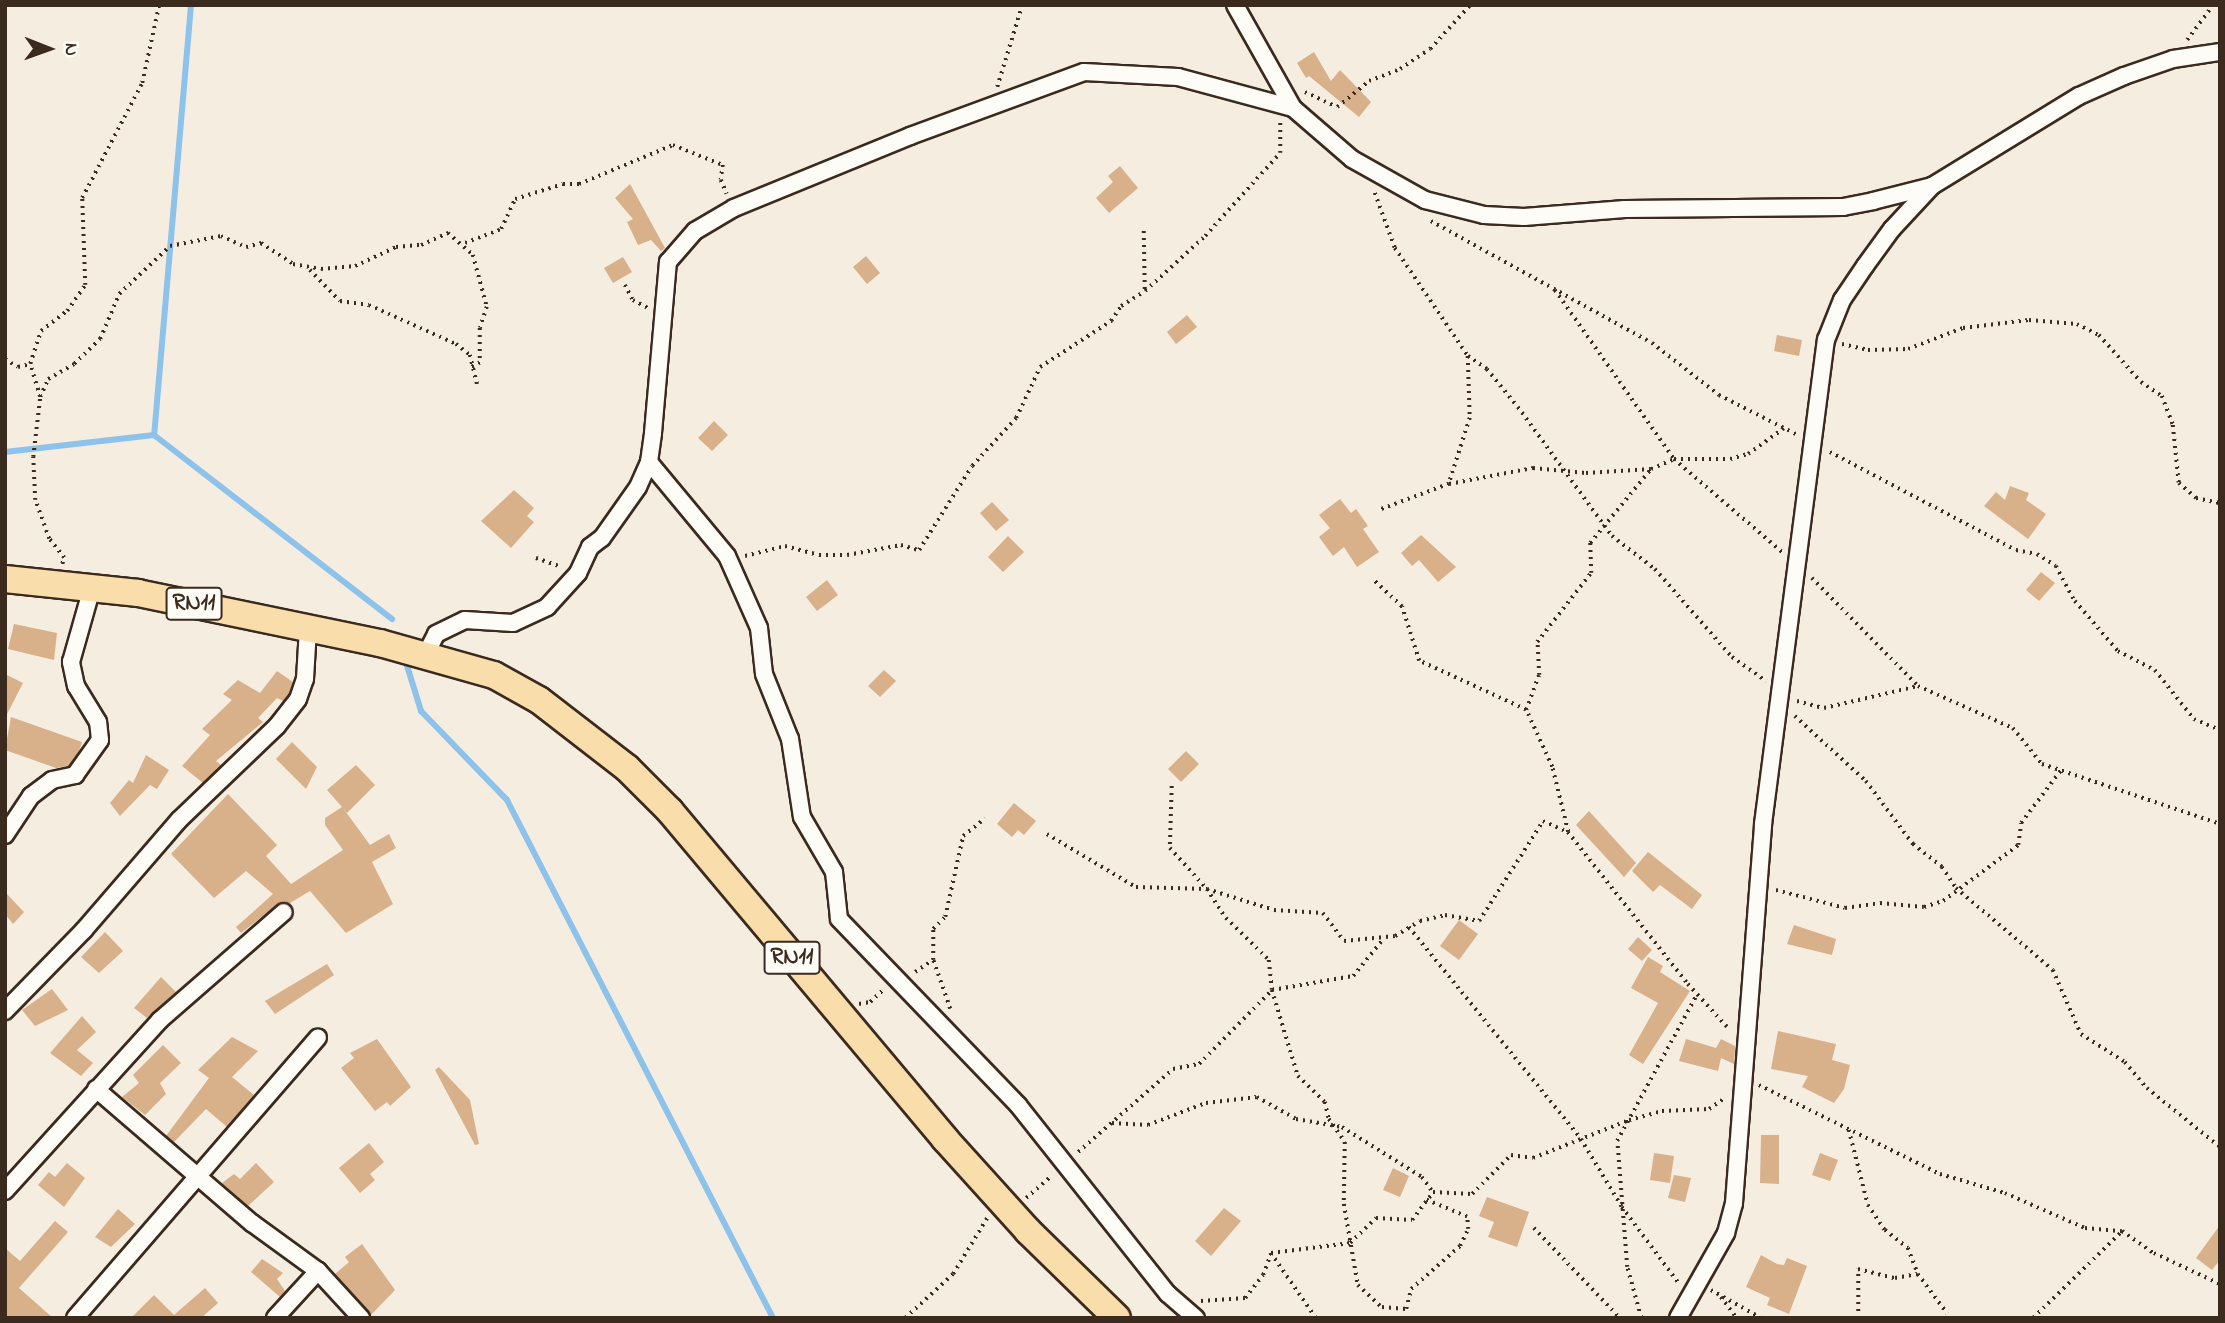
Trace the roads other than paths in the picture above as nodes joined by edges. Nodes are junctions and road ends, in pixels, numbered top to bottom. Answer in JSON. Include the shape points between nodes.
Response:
{"nodes":[{"id":1,"x":1235,"y":5,"type":"edge"},
{"id":2,"x":2220,"y":52,"type":"edge"},
{"id":3,"x":1286,"y":106,"type":"junction"},
{"id":4,"x":1932,"y":186,"type":"junction"},
{"id":5,"x":649,"y":462,"type":"junction"},
{"id":6,"x":5,"y":579,"type":"edge"},
{"id":7,"x":92,"y":588,"type":"junction"},
{"id":8,"x":308,"y":628,"type":"junction"},
{"id":9,"x":426,"y":654,"type":"junction"},
{"id":10,"x":5,"y":835,"type":"edge"},
{"id":11,"x":284,"y":912,"type":"dead end"},
{"id":12,"x":5,"y":1011,"type":"edge"},
{"id":13,"x":318,"y":1037,"type":"dead end"},
{"id":14,"x":96,"y":1089,"type":"junction"},
{"id":15,"x":197,"y":1175,"type":"junction"},
{"id":16,"x":5,"y":1191,"type":"edge"},
{"id":17,"x":317,"y":1270,"type":"junction"},
{"id":18,"x":75,"y":1318,"type":"edge"},
{"id":19,"x":275,"y":1318,"type":"edge"},
{"id":20,"x":361,"y":1318,"type":"edge"},
{"id":21,"x":1117,"y":1318,"type":"edge"},
{"id":22,"x":1196,"y":1318,"type":"edge"},
{"id":23,"x":1678,"y":1318,"type":"edge"}],
"edges":[{"from":1,"to":3,"type":"street"},
{"from":2,"to":4,"type":"street","via":[[2173,59],[2079,96]]},
{"from":3,"to":4,"type":"street","via":[[1352,159],[1391,183],[1425,200],[1484,215],[1843,207]]},
{"from":3,"to":5,"type":"street","via":[[1178,77],[1084,72],[734,208],[695,231],[668,262]]},
{"from":4,"to":23,"type":"street","via":[[1865,266],[1842,300],[1826,340],[1778,699],[1734,1203],[1726,1233]]},
{"from":5,"to":9,"type":"street","via":[[638,487],[602,538],[590,547],[578,573],[537,612],[513,623],[465,620],[436,634]]},
{"from":5,"to":22,"type":"street","via":[[727,556],[759,628],[764,674],[790,739],[803,817],[834,872],[839,919],[1018,1105],[1178,1302]]},
{"from":6,"to":7,"type":"main road","number":"RN11"},
{"from":7,"to":8,"type":"main road","number":"RN11"},
{"from":7,"to":10,"type":"street","via":[[71,663],[76,686],[98,722],[100,740],[75,775],[52,780],[31,796]]},
{"from":8,"to":9,"type":"main road","number":"RN11"},
{"from":8,"to":12,"type":"street","via":[[305,679],[298,699],[277,726],[179,820],[84,930]]},
{"from":9,"to":21,"type":"main road","number":"RN11","via":[[494,675],[539,700],[627,768],[724,872],[1004,1205]]},
{"from":11,"to":14,"type":"street","via":[[202,979]]},
{"from":13,"to":15,"type":"street"},
{"from":14,"to":15,"type":"street"},
{"from":14,"to":16,"type":"street"},
{"from":15,"to":17,"type":"street"},
{"from":15,"to":18,"type":"street"},
{"from":17,"to":19,"type":"street"},
{"from":17,"to":20,"type":"street"}]}
